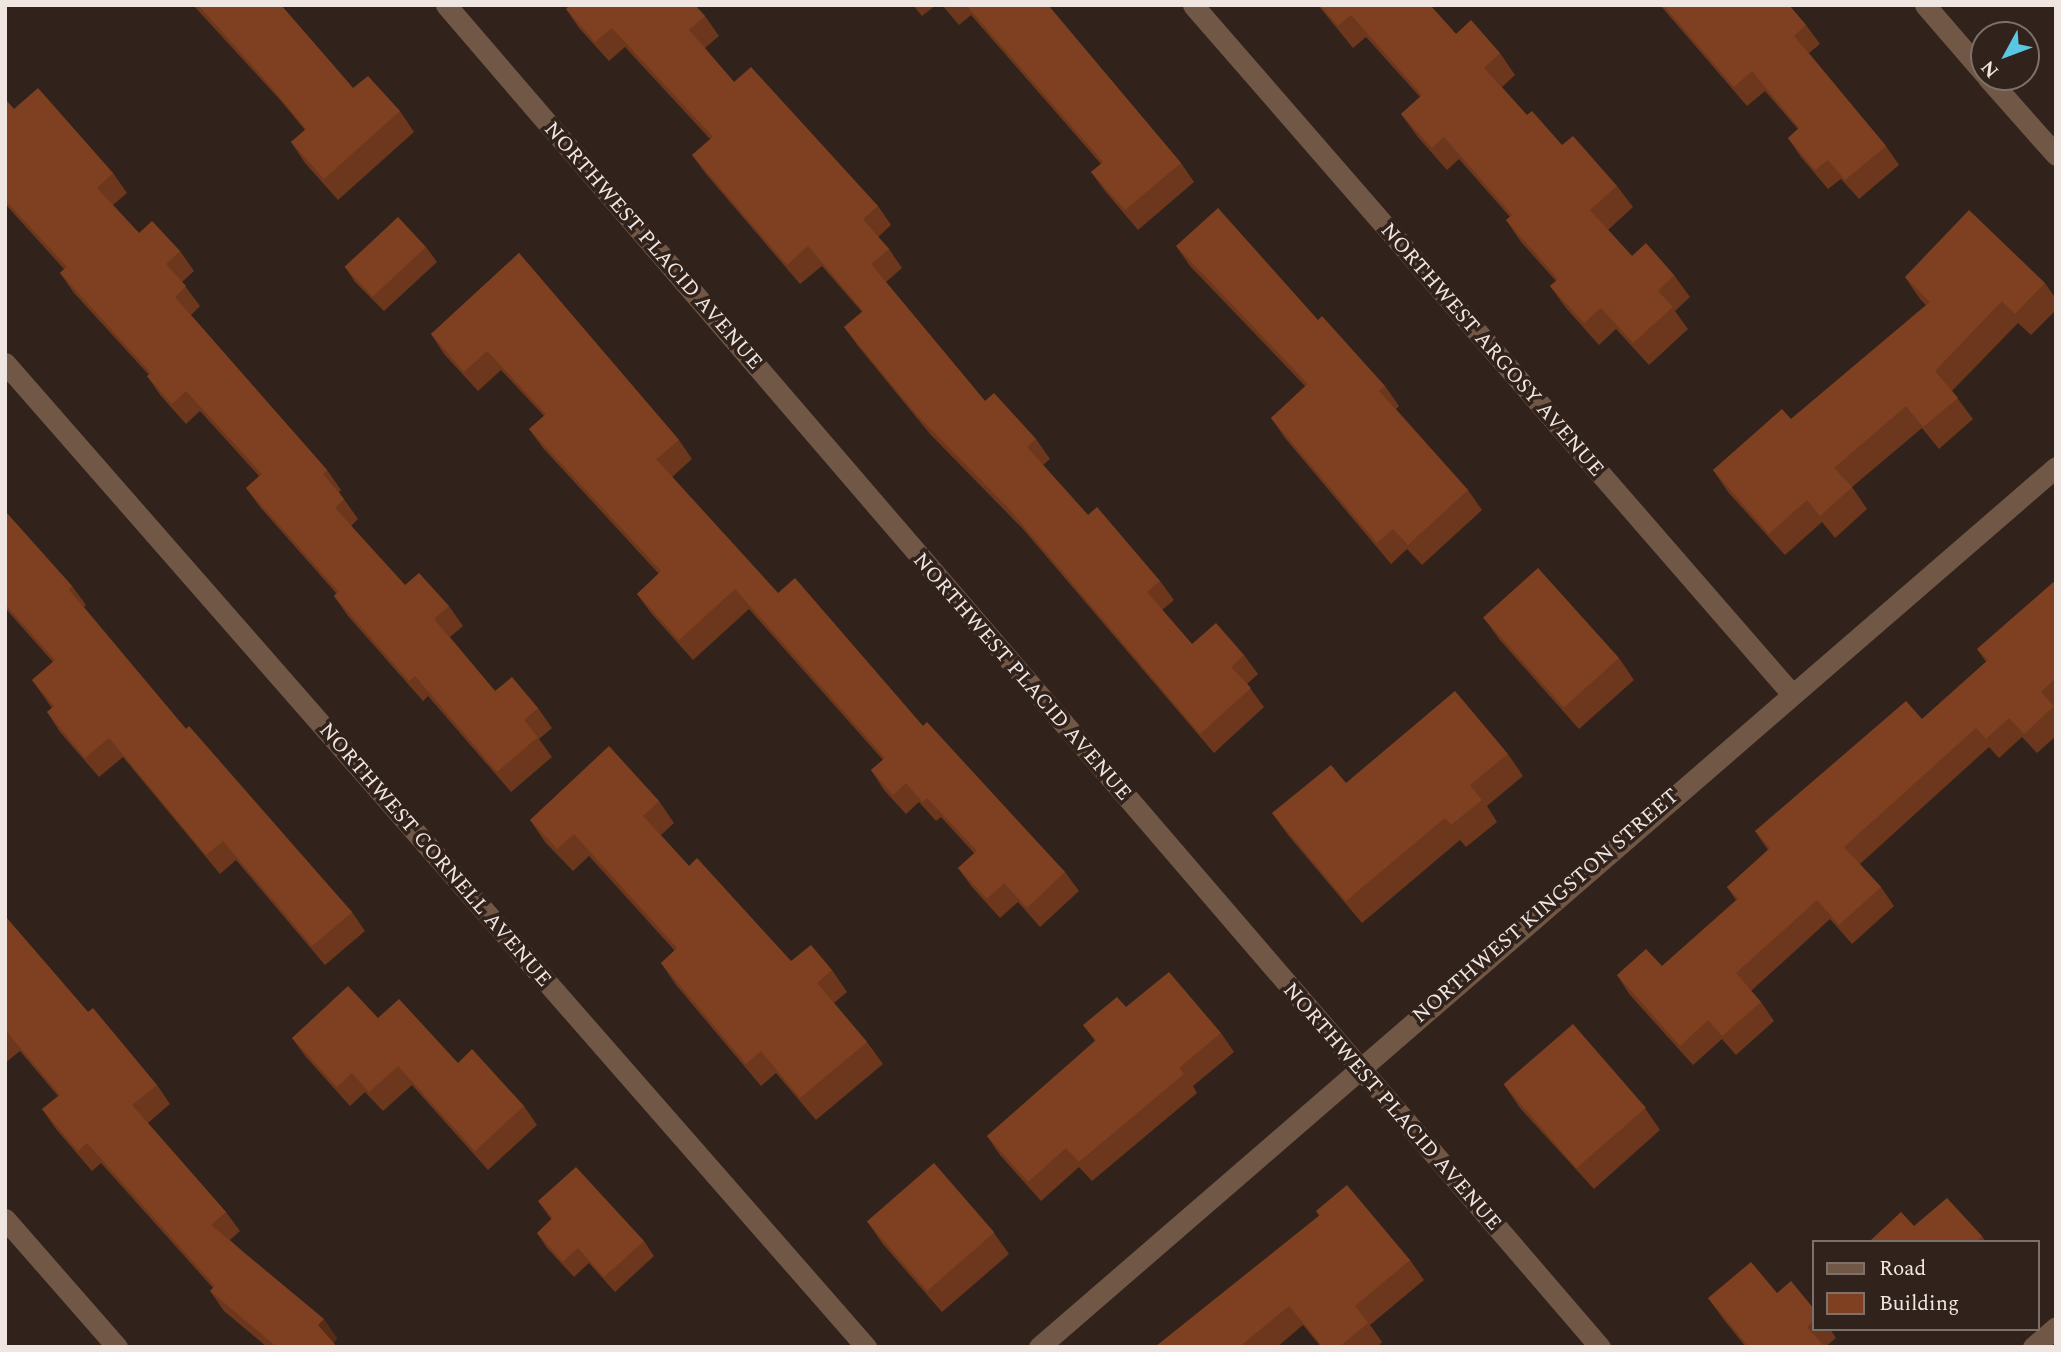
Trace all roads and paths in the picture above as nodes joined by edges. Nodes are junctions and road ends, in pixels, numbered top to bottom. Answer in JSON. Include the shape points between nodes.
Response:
{"nodes":[{"id":1,"x":446,"y":5,"type":"edge"},
{"id":2,"x":1193,"y":5,"type":"edge"},
{"id":3,"x":1925,"y":5,"type":"edge"},
{"id":4,"x":1970,"y":57,"type":"edge"},
{"id":5,"x":2000,"y":91,"type":"edge"},
{"id":6,"x":2056,"y":155,"type":"edge"},
{"id":7,"x":5,"y":363,"type":"edge"},
{"id":8,"x":2056,"y":467,"type":"edge"},
{"id":9,"x":1792,"y":694,"type":"junction"},
{"id":10,"x":1358,"y":1068,"type":"junction"},
{"id":11,"x":5,"y":1219,"type":"edge"},
{"id":12,"x":2056,"y":1327,"type":"edge"},
{"id":13,"x":117,"y":1347,"type":"edge"},
{"id":14,"x":866,"y":1347,"type":"edge"},
{"id":15,"x":1039,"y":1347,"type":"edge"},
{"id":16,"x":1600,"y":1347,"type":"edge"},
{"id":17,"x":2032,"y":1347,"type":"edge"}],
"edges":[{"from":1,"to":10,"type":"street","name":"NORTHWEST PLACID AVENUE"},
{"from":2,"to":9,"type":"street","name":"NORTHWEST ARGOSY AVENUE"},
{"from":3,"to":4,"type":"street"},
{"from":5,"to":6,"type":"street"},
{"from":7,"to":14,"type":"street","name":"NORTHWEST CORNELL AVENUE"},
{"from":8,"to":9,"type":"street","name":"NORTHWEST KINGSTON STREET"},
{"from":9,"to":10,"type":"street","name":"NORTHWEST KINGSTON STREET"},
{"from":10,"to":15,"type":"street","name":"NORTHWEST KINGSTON STREET"},
{"from":10,"to":16,"type":"street","name":"NORTHWEST PLACID AVENUE"},
{"from":11,"to":13,"type":"street"},
{"from":12,"to":17,"type":"street"}]}
